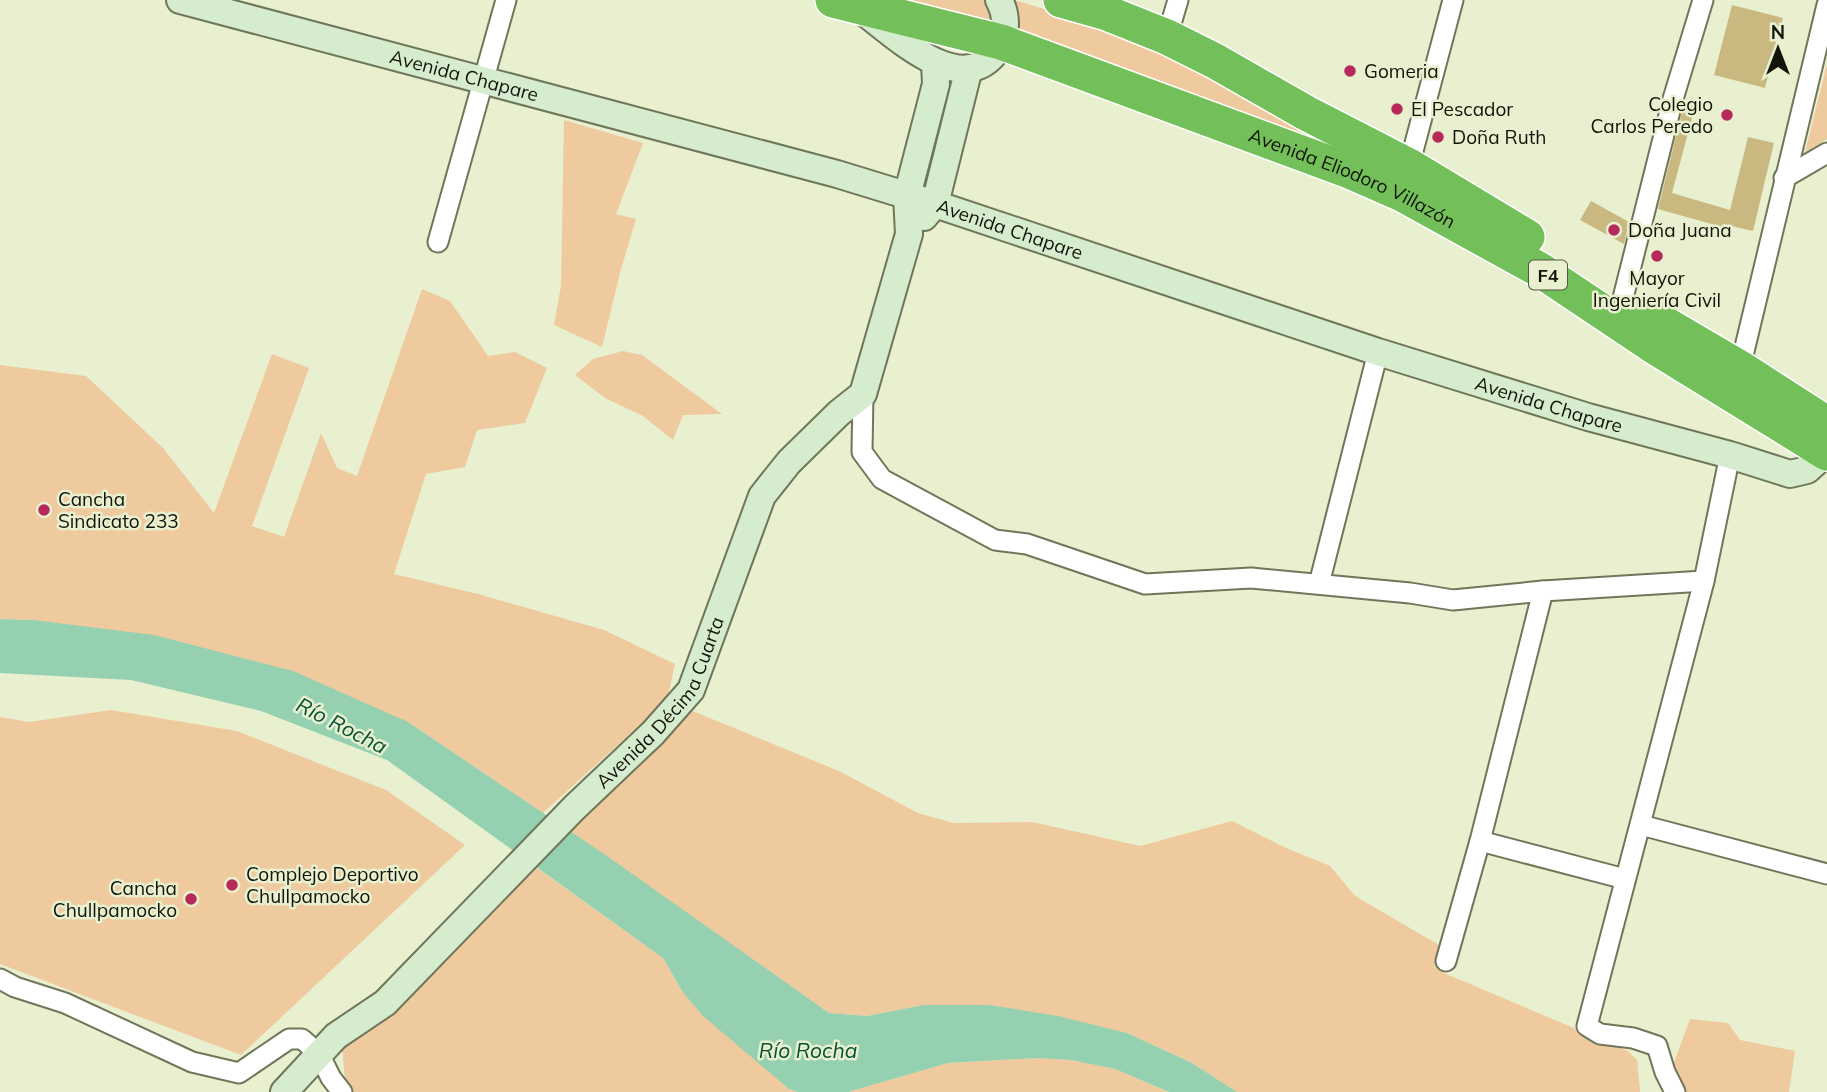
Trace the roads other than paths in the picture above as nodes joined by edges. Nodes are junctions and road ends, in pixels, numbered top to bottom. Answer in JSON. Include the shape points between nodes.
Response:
{"nodes":[{"id":1,"x":180,"y":0,"type":"edge"},
{"id":2,"x":506,"y":0,"type":"edge"},
{"id":3,"x":999,"y":0,"type":"edge"},
{"id":4,"x":1061,"y":0,"type":"edge"},
{"id":5,"x":1178,"y":0,"type":"edge"},
{"id":6,"x":1453,"y":0,"type":"edge"},
{"id":7,"x":1703,"y":0,"type":"edge"},
{"id":8,"x":845,"y":1,"type":"edge"},
{"id":9,"x":1827,"y":5,"type":"edge"},
{"id":10,"x":1167,"y":37,"type":"junction"},
{"id":11,"x":1002,"y":42,"type":"junction"},
{"id":12,"x":934,"y":63,"type":"junction"},
{"id":13,"x":969,"y":68,"type":"junction"},
{"id":14,"x":483,"y":81,"type":"junction"},
{"id":15,"x":1827,"y":153,"type":"edge"},
{"id":16,"x":1409,"y":166,"type":"junction"},
{"id":17,"x":1784,"y":178,"type":"junction"},
{"id":18,"x":907,"y":195,"type":"junction"},
{"id":19,"x":935,"y":204,"type":"junction"},
{"id":20,"x":909,"y":234,"type":"junction"},
{"id":21,"x":438,"y":242,"type":"dead end"},
{"id":22,"x":1623,"y":298,"type":"junction"},
{"id":23,"x":1378,"y":352,"type":"junction"},
{"id":24,"x":1740,"y":368,"type":"junction"},
{"id":25,"x":863,"y":394,"type":"junction"},
{"id":26,"x":1827,"y":443,"type":"edge"},
{"id":27,"x":1730,"y":455,"type":"junction"},
{"id":28,"x":1704,"y":581,"type":"junction"},
{"id":29,"x":1319,"y":584,"type":"junction"},
{"id":30,"x":1543,"y":591,"type":"junction"},
{"id":31,"x":1641,"y":825,"type":"junction"},
{"id":32,"x":1480,"y":841,"type":"junction"},
{"id":33,"x":1827,"y":874,"type":"edge"},
{"id":34,"x":1625,"y":879,"type":"junction"},
{"id":35,"x":1446,"y":961,"type":"dead end"},
{"id":36,"x":0,"y":979,"type":"edge"},
{"id":37,"x":319,"y":1054,"type":"junction"},
{"id":38,"x":284,"y":1092,"type":"edge"},
{"id":39,"x":342,"y":1092,"type":"edge"},
{"id":40,"x":1675,"y":1092,"type":"edge"}],
"edges":[{"from":1,"to":14,"type":"main road","name":"Avenida Chapare"},
{"from":2,"to":14,"type":"street"},
{"from":3,"to":11,"type":"main road","via":[[1006,18]]},
{"from":4,"to":10,"type":"highway","name":"Avenida Eliodoro Villazón","number":"F4"},
{"from":5,"to":10,"type":"street"},
{"from":6,"to":16,"type":"street"},
{"from":7,"to":22,"type":"street"},
{"from":8,"to":11,"type":"highway","name":"Avenida Eliodoro Villazón","number":"F4"},
{"from":8,"to":12,"type":"main road"},
{"from":9,"to":17,"type":"street"},
{"from":10,"to":16,"type":"highway","name":"Avenida Eliodoro Villazón","number":"F4"},
{"from":11,"to":13,"type":"main road","via":[[985,61]]},
{"from":11,"to":26,"type":"highway","name":"Avenida Eliodoro Villazón","number":"F4","via":[[1402,194],[1540,270],[1652,345]]},
{"from":12,"to":13,"type":"main road"},
{"from":12,"to":18,"type":"main road","via":[[936,84]]},
{"from":13,"to":19,"type":"main road"},
{"from":14,"to":18,"type":"main road","name":"Avenida Chapare"},
{"from":14,"to":21,"type":"street"},
{"from":15,"to":17,"type":"street"},
{"from":16,"to":22,"type":"highway","name":"Avenida Eliodoro Villazón","number":"F4"},
{"from":17,"to":24,"type":"street"},
{"from":18,"to":19,"type":"main road","name":"Avenida Chapare"},
{"from":18,"to":20,"type":"main road"},
{"from":19,"to":20,"type":"main road"},
{"from":19,"to":23,"type":"main road","name":"Avenida Chapare"},
{"from":20,"to":25,"type":"main road"},
{"from":22,"to":24,"type":"highway","name":"Avenida Eliodoro Villazón","number":"F4"},
{"from":23,"to":27,"type":"main road","name":"Avenida Chapare"},
{"from":23,"to":29,"type":"street"},
{"from":24,"to":26,"type":"highway","name":"Avenida Eliodoro Villazón","number":"F4"},
{"from":25,"to":29,"type":"street","via":[[862,452],[882,479],[995,540],[1027,544],[1145,584],[1251,578]]},
{"from":25,"to":37,"type":"main road","name":"Avenida Décima Cuarta","via":[[789,462],[762,496],[691,690],[386,1003]]},
{"from":26,"to":27,"type":"main road","name":"Avenida Chapare","via":[[1807,470],[1790,474]]},
{"from":27,"to":28,"type":"street"},
{"from":28,"to":30,"type":"street"},
{"from":28,"to":31,"type":"street"},
{"from":29,"to":30,"type":"street","via":[[1453,600]]},
{"from":30,"to":32,"type":"street"},
{"from":31,"to":33,"type":"street"},
{"from":31,"to":34,"type":"street"},
{"from":32,"to":34,"type":"street"},
{"from":32,"to":35,"type":"street"},
{"from":34,"to":40,"type":"street","via":[[1587,1026],[1600,1034],[1657,1046]]},
{"from":36,"to":37,"type":"street","via":[[65,1003],[192,1062],[227,1071],[239,1073],[289,1039],[302,1039]]},
{"from":37,"to":38,"type":"main road","name":"Avenida Décima Cuarta"},
{"from":37,"to":39,"type":"street"}]}
